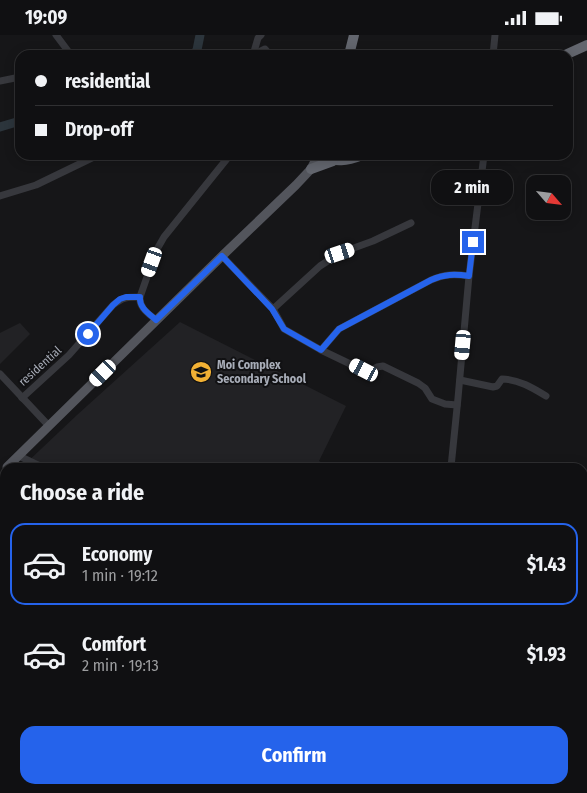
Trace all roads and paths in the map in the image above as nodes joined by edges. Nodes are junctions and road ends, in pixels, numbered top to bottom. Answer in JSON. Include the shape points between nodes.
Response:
{"nodes":[{"id":1,"x":56,"y":35,"type":"edge"},
{"id":2,"x":261,"y":35,"type":"edge"},
{"id":3,"x":354,"y":35,"type":"edge"},
{"id":4,"x":496,"y":35,"type":"edge"},
{"id":5,"x":587,"y":45,"type":"edge"},
{"id":6,"x":67,"y":50,"type":"edge"},
{"id":7,"x":255,"y":50,"type":"edge"},
{"id":8,"x":350,"y":50,"type":"edge"},
{"id":9,"x":494,"y":50,"type":"edge"},
{"id":10,"x":573,"y":51,"type":"edge"},
{"id":11,"x":15,"y":78,"type":"edge"},
{"id":12,"x":0,"y":81,"type":"edge"},
{"id":13,"x":88,"y":160,"type":"edge"},
{"id":14,"x":226,"y":160,"type":"edge"},
{"id":15,"x":310,"y":160,"type":"edge"},
{"id":16,"x":316,"y":160,"type":"edge"},
{"id":17,"x":327,"y":160,"type":"edge"},
{"id":18,"x":483,"y":160,"type":"edge"},
{"id":19,"x":311,"y":169,"type":"junction"},
{"id":20,"x":0,"y":196,"type":"edge"},
{"id":21,"x":261,"y":218,"type":"junction"},
{"id":22,"x":411,"y":223,"type":"dead end"},
{"id":23,"x":222,"y":256,"type":"junction"},
{"id":24,"x":469,"y":276,"type":"junction"},
{"id":25,"x":140,"y":297,"type":"junction"},
{"id":26,"x":272,"y":309,"type":"junction"},
{"id":27,"x":156,"y":320,"type":"junction"},
{"id":28,"x":321,"y":350,"type":"junction"},
{"id":29,"x":0,"y":374,"type":"edge"},
{"id":30,"x":460,"y":380,"type":"junction"},
{"id":31,"x":546,"y":396,"type":"dead end"},
{"id":32,"x":22,"y":398,"type":"junction"},
{"id":33,"x":457,"y":405,"type":"junction"},
{"id":34,"x":50,"y":426,"type":"junction"},
{"id":35,"x":19,"y":456,"type":"junction"},
{"id":36,"x":11,"y":463,"type":"edge"},
{"id":37,"x":34,"y":463,"type":"edge"},
{"id":38,"x":451,"y":463,"type":"edge"}],
"edges":[{"from":1,"to":6,"type":"street"},
{"from":2,"to":7,"type":"street"},
{"from":3,"to":8,"type":"highway"},
{"from":4,"to":9,"type":"street"},
{"from":5,"to":10,"type":"highway"},
{"from":11,"to":12,"type":"street"},
{"from":13,"to":20,"type":"street","via":[[36,185]]},
{"from":14,"to":25,"type":"street","via":[[164,237]]},
{"from":15,"to":21,"type":"main road"},
{"from":16,"to":19,"type":"main road"},
{"from":17,"to":19,"type":"highway"},
{"from":18,"to":24,"type":"street"},
{"from":19,"to":21,"type":"main road"},
{"from":21,"to":23,"type":"main road"},
{"from":22,"to":26,"type":"street","via":[[340,253],[320,266]]},
{"from":23,"to":26,"type":"street"},
{"from":23,"to":27,"type":"main road"},
{"from":24,"to":28,"type":"street","via":[[452,274],[431,280],[339,329]]},
{"from":24,"to":30,"type":"street"},
{"from":25,"to":27,"type":"street","via":[[142,307]]},
{"from":25,"to":32,"type":"street","name":"residential","via":[[120,299],[78,346]]},
{"from":26,"to":28,"type":"street","via":[[284,329]]},
{"from":27,"to":34,"type":"main road"},
{"from":28,"to":33,"type":"street","via":[[368,372],[375,367],[386,367],[418,383],[432,399]]},
{"from":29,"to":32,"type":"street"},
{"from":30,"to":31,"type":"street","via":[[493,387],[507,379],[532,387]]},
{"from":30,"to":33,"type":"street"},
{"from":32,"to":34,"type":"street"},
{"from":33,"to":38,"type":"street"},
{"from":34,"to":35,"type":"main road"},
{"from":35,"to":36,"type":"main road"},
{"from":35,"to":37,"type":"street"}]}
